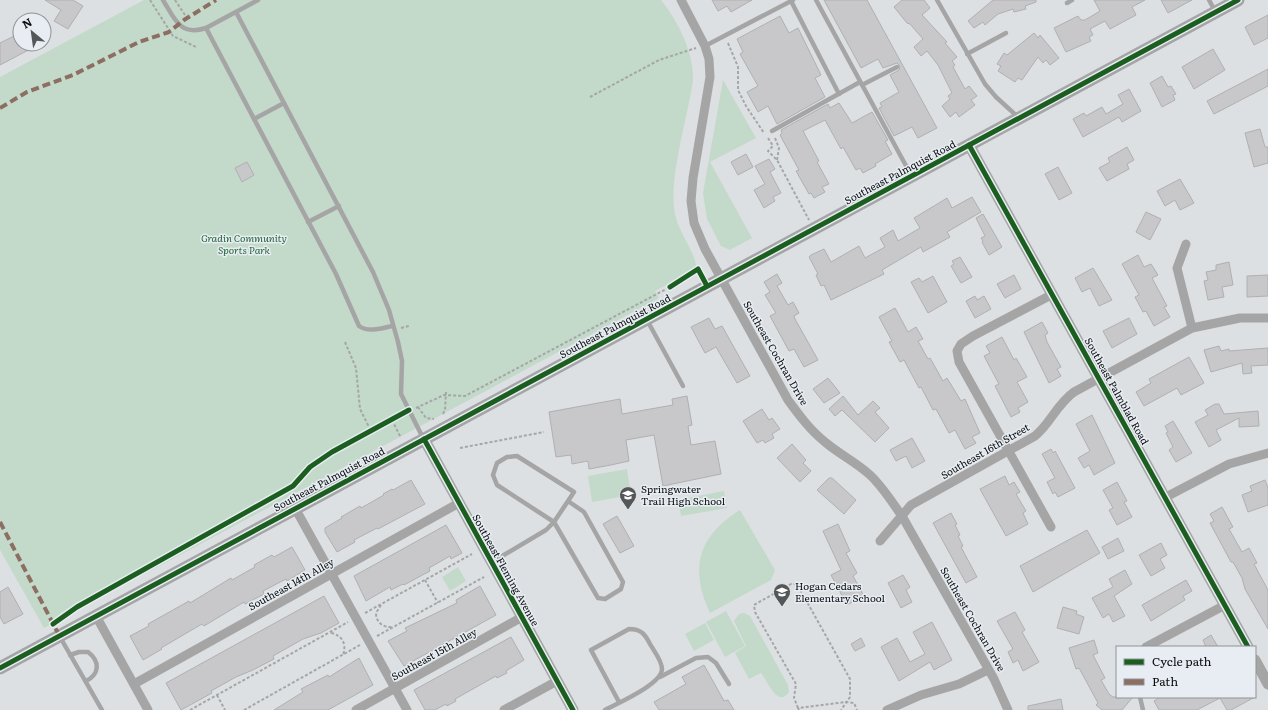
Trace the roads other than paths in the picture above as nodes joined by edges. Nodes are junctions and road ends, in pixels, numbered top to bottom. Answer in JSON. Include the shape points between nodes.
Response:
{"nodes":[{"id":1,"x":163,"y":0,"type":"edge"},
{"id":2,"x":258,"y":0,"type":"edge"},
{"id":3,"x":681,"y":0,"type":"edge"},
{"id":4,"x":792,"y":0,"type":"edge"},
{"id":5,"x":816,"y":0,"type":"edge"},
{"id":6,"x":937,"y":0,"type":"edge"},
{"id":7,"x":1072,"y":0,"type":"edge"},
{"id":8,"x":1209,"y":0,"type":"edge"},
{"id":9,"x":1238,"y":0,"type":"edge"},
{"id":10,"x":783,"y":2,"type":"edge"},
{"id":11,"x":1067,"y":3,"type":"dead end"},
{"id":12,"x":236,"y":12,"type":"junction"},
{"id":13,"x":1216,"y":12,"type":"junction"},
{"id":14,"x":206,"y":28,"type":"junction"},
{"id":15,"x":1006,"y":33,"type":"dead end"},
{"id":16,"x":705,"y":46,"type":"junction"},
{"id":17,"x":967,"y":54,"type":"junction"},
{"id":18,"x":897,"y":67,"type":"dead end"},
{"id":19,"x":861,"y":83,"type":"junction"},
{"id":20,"x":839,"y":94,"type":"junction"},
{"id":21,"x":284,"y":103,"type":"junction"},
{"id":22,"x":1019,"y":118,"type":"junction"},
{"id":23,"x":254,"y":119,"type":"junction"},
{"id":24,"x":772,"y":131,"type":"road end"},
{"id":25,"x":969,"y":145,"type":"junction"},
{"id":26,"x":912,"y":176,"type":"junction"},
{"id":27,"x":339,"y":206,"type":"junction"},
{"id":28,"x":308,"y":222,"type":"junction"},
{"id":29,"x":1186,"y":244,"type":"dead end"},
{"id":30,"x":721,"y":278,"type":"junction"},
{"id":31,"x":1053,"y":294,"type":"junction"},
{"id":32,"x":1268,"y":318,"type":"edge"},
{"id":33,"x":646,"y":319,"type":"junction"},
{"id":34,"x":393,"y":326,"type":"junction"},
{"id":35,"x":1192,"y":328,"type":"junction"},
{"id":36,"x":1099,"y":378,"type":"junction"},
{"id":37,"x":683,"y":386,"type":"dead end"},
{"id":38,"x":424,"y":439,"type":"junction"},
{"id":39,"x":1009,"y":450,"type":"junction"},
{"id":40,"x":1268,"y":453,"type":"edge"},
{"id":41,"x":1166,"y":497,"type":"junction"},
{"id":42,"x":568,"y":501,"type":"junction"},
{"id":43,"x":459,"y":503,"type":"junction"},
{"id":44,"x":295,"y":508,"type":"junction"},
{"id":45,"x":902,"y":516,"type":"junction"},
{"id":46,"x":554,"y":522,"type":"junction"},
{"id":47,"x":1051,"y":527,"type":"dead end"},
{"id":48,"x":880,"y":541,"type":"dead end"},
{"id":49,"x":492,"y":562,"type":"junction"},
{"id":50,"x":332,"y":574,"type":"junction"},
{"id":51,"x":1225,"y":605,"type":"junction"},
{"id":52,"x":96,"y":616,"type":"junction"},
{"id":53,"x":522,"y":617,"type":"junction"},
{"id":54,"x":60,"y":636,"type":"junction"},
{"id":55,"x":1148,"y":646,"type":"edge"},
{"id":56,"x":1247,"y":646,"type":"edge"},
{"id":57,"x":70,"y":655,"type":"junction"},
{"id":58,"x":1256,"y":662,"type":"edge"},
{"id":59,"x":0,"y":668,"type":"edge"},
{"id":60,"x":988,"y":670,"type":"junction"},
{"id":61,"x":660,"y":677,"type":"junction"},
{"id":62,"x":86,"y":681,"type":"junction"},
{"id":63,"x":557,"y":681,"type":"junction"},
{"id":64,"x":134,"y":684,"type":"junction"},
{"id":65,"x":729,"y":684,"type":"dead end"},
{"id":66,"x":1268,"y":684,"type":"edge"},
{"id":67,"x":395,"y":688,"type":"junction"},
{"id":68,"x":1140,"y":698,"type":"edge"},
{"id":69,"x":619,"y":702,"type":"junction"},
{"id":70,"x":102,"y":710,"type":"edge"},
{"id":71,"x":148,"y":710,"type":"edge"},
{"id":72,"x":356,"y":710,"type":"edge"},
{"id":73,"x":407,"y":710,"type":"edge"},
{"id":74,"x":504,"y":710,"type":"edge"},
{"id":75,"x":573,"y":710,"type":"edge"},
{"id":76,"x":605,"y":710,"type":"edge"},
{"id":77,"x":887,"y":710,"type":"edge"},
{"id":78,"x":1008,"y":710,"type":"edge"},
{"id":79,"x":1143,"y":710,"type":"edge"}],
"edges":[{"from":1,"to":14,"type":"lane","via":[[183,29],[195,31]]},
{"from":2,"to":12,"type":"lane"},
{"from":3,"to":16,"type":"street","name":"Southeast Cochran Drive"},
{"from":4,"to":10,"type":"lane"},
{"from":4,"to":20,"type":"lane"},
{"from":5,"to":19,"type":"lane"},
{"from":6,"to":17,"type":"lane"},
{"from":7,"to":11,"type":"lane"},
{"from":8,"to":13,"type":"lane"},
{"from":9,"to":13,"type":"main road","name":"Southeast Palmquist Road"},
{"from":10,"to":16,"type":"lane"},
{"from":12,"to":14,"type":"lane"},
{"from":12,"to":21,"type":"lane"},
{"from":13,"to":22,"type":"main road","name":"Southeast Palmquist Road"},
{"from":14,"to":23,"type":"lane"},
{"from":15,"to":17,"type":"lane"},
{"from":16,"to":30,"type":"street","name":"Southeast Cochran Drive","via":[[710,77],[691,201],[694,223],[704,249]]},
{"from":17,"to":22,"type":"lane","via":[[985,84]]},
{"from":18,"to":19,"type":"lane"},
{"from":19,"to":20,"type":"lane"},
{"from":19,"to":26,"type":"lane"},
{"from":20,"to":24,"type":"lane"},
{"from":21,"to":23,"type":"lane"},
{"from":21,"to":27,"type":"lane"},
{"from":22,"to":25,"type":"main road","name":"Southeast Palmquist Road"},
{"from":23,"to":28,"type":"lane"},
{"from":25,"to":26,"type":"main road","name":"Southeast Palmquist Road"},
{"from":25,"to":31,"type":"street","name":"Southeast Palmblad Road"},
{"from":26,"to":30,"type":"main road","name":"Southeast Palmquist Road"},
{"from":27,"to":28,"type":"lane"},
{"from":27,"to":34,"type":"lane","via":[[374,272]]},
{"from":28,"to":34,"type":"lane","via":[[359,326],[370,330]]},
{"from":29,"to":35,"type":"street","via":[[1177,268]]},
{"from":30,"to":33,"type":"main road","name":"Southeast Palmquist Road"},
{"from":30,"to":45,"type":"street","name":"Southeast Cochran Drive","via":[[788,400],[805,423],[871,476]]},
{"from":31,"to":36,"type":"street","name":"Southeast Palmblad Road"},
{"from":31,"to":39,"type":"street","via":[[973,336],[961,344],[957,351],[959,362]]},
{"from":32,"to":35,"type":"street","name":"Southeast 16th Street","via":[[1240,318]]},
{"from":33,"to":37,"type":"lane"},
{"from":33,"to":38,"type":"main road","name":"Southeast Palmquist Road"},
{"from":34,"to":38,"type":"lane","via":[[402,361],[401,394]]},
{"from":35,"to":36,"type":"street","name":"Southeast 16th Street"},
{"from":36,"to":39,"type":"street","name":"Southeast 16th Street","via":[[1066,398],[1041,431]]},
{"from":36,"to":41,"type":"street","name":"Southeast Palmblad Road"},
{"from":38,"to":43,"type":"street","name":"Southeast Fleming Avenue"},
{"from":38,"to":44,"type":"main road","name":"Southeast Palmquist Road"},
{"from":39,"to":45,"type":"street","name":"Southeast 16th Street","via":[[911,505]]},
{"from":39,"to":47,"type":"street"},
{"from":40,"to":41,"type":"street","via":[[1230,464]]},
{"from":41,"to":51,"type":"street","name":"Southeast Palmblad Road"},
{"from":42,"to":46,"type":"lane"},
{"from":42,"to":46,"type":"lane","via":[[574,492],[517,456],[507,457],[497,463],[493,475],[497,485]]},
{"from":42,"to":46,"type":"lane","via":[[584,512],[623,582],[621,589],[605,599],[598,598]]},
{"from":43,"to":49,"type":"street","name":"Southeast Fleming Avenue"},
{"from":43,"to":50,"type":"street","name":"Southeast 14th Alley"},
{"from":44,"to":50,"type":"street"},
{"from":44,"to":52,"type":"main road","name":"Southeast Palmquist Road"},
{"from":45,"to":48,"type":"street","name":"Southeast 16th Street"},
{"from":45,"to":60,"type":"street","name":"Southeast Cochran Drive"},
{"from":46,"to":49,"type":"lane","via":[[546,530]]},
{"from":49,"to":53,"type":"street","name":"Southeast Fleming Avenue"},
{"from":50,"to":64,"type":"street","name":"Southeast 14th Alley"},
{"from":50,"to":67,"type":"street"},
{"from":51,"to":55,"type":"street"},
{"from":51,"to":56,"type":"street","name":"Southeast Palmblad Road"},
{"from":52,"to":54,"type":"main road","name":"Southeast Palmquist Road"},
{"from":52,"to":64,"type":"street"},
{"from":53,"to":63,"type":"street","name":"Southeast Fleming Avenue"},
{"from":53,"to":67,"type":"street","name":"Southeast 15th Alley"},
{"from":54,"to":57,"type":"lane"},
{"from":54,"to":59,"type":"main road","name":"Southeast Palmquist Road"},
{"from":57,"to":62,"type":"lane"},
{"from":57,"to":62,"type":"lane","via":[[88,652],[97,662],[97,672]]},
{"from":58,"to":66,"type":"street"},
{"from":60,"to":77,"type":"street","via":[[959,684],[921,695]]},
{"from":60,"to":78,"type":"street","name":"Southeast Cochran Drive"},
{"from":61,"to":65,"type":"lane","via":[[696,658],[708,657],[716,663]]},
{"from":61,"to":69,"type":"lane"},
{"from":61,"to":69,"type":"lane","via":[[662,668],[658,658],[644,633],[635,629],[629,629],[591,650]]},
{"from":62,"to":70,"type":"lane"},
{"from":63,"to":74,"type":"street"},
{"from":63,"to":75,"type":"street","name":"Southeast Fleming Avenue"},
{"from":64,"to":71,"type":"street"},
{"from":67,"to":72,"type":"street","name":"Southeast 15th Alley"},
{"from":67,"to":73,"type":"street"},
{"from":68,"to":79,"type":"lane"},
{"from":69,"to":76,"type":"lane"}]}
